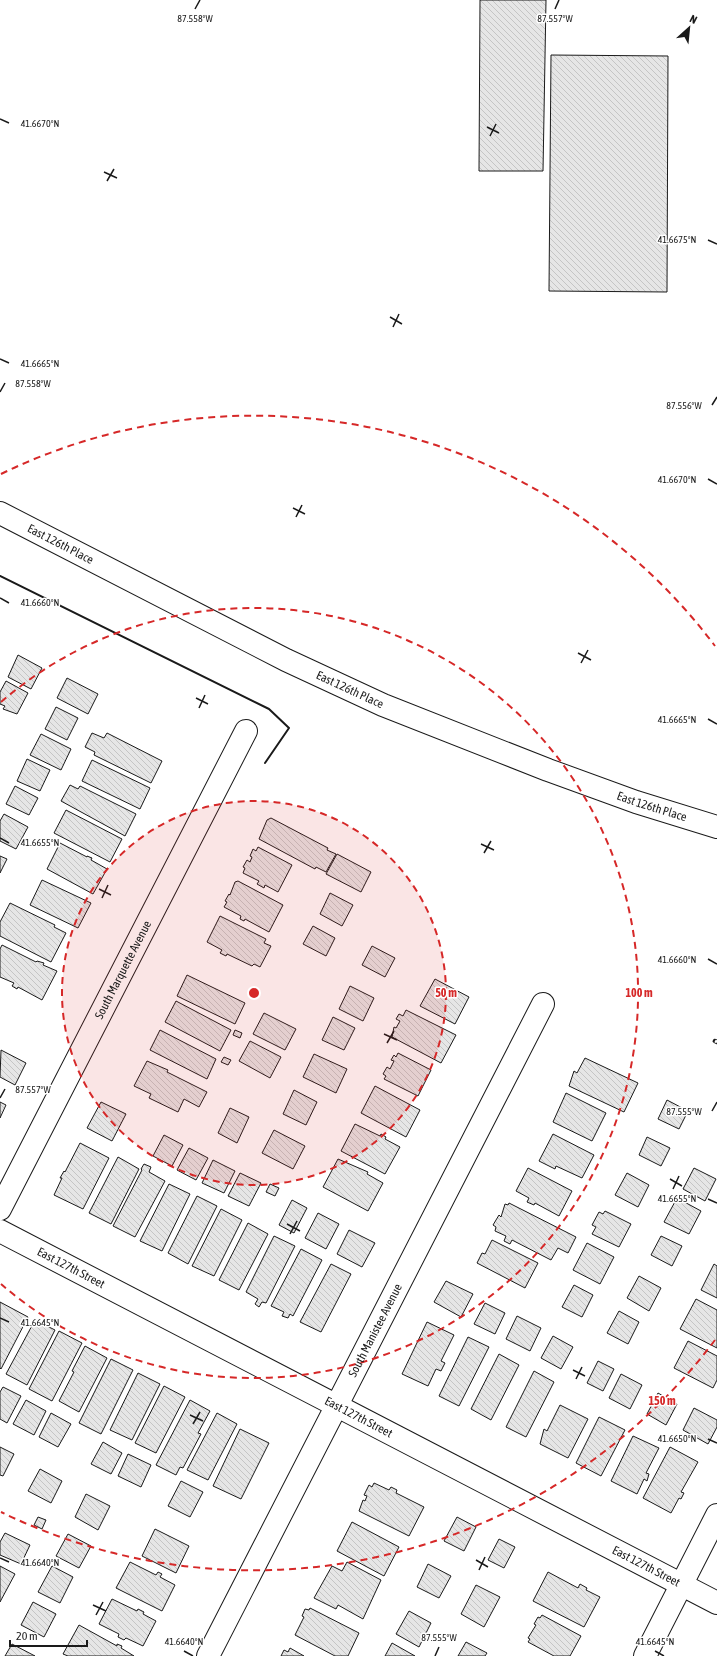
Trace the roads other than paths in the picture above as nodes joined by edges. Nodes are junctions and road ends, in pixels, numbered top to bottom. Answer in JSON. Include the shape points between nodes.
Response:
{"nodes":[{"id":1,"x":0,"y":513,"type":"edge"},
{"id":2,"x":246,"y":731,"type":"dead end"},
{"id":3,"x":717,"y":827,"type":"edge"},
{"id":4,"x":543,"y":1004,"type":"dead end"},
{"id":5,"x":0,"y":1210,"type":"edge"},
{"id":6,"x":0,"y":1231,"type":"edge"},
{"id":7,"x":336,"y":1405,"type":"junction"},
{"id":8,"x":717,"y":1515,"type":"edge"},
{"id":9,"x":682,"y":1584,"type":"junction"},
{"id":10,"x":717,"y":1603,"type":"edge"},
{"id":11,"x":208,"y":1656,"type":"edge"},
{"id":12,"x":646,"y":1656,"type":"edge"}],
"edges":[{"from":1,"to":3,"type":"street","name":"East 126th Place","via":[[286,660],[383,705],[548,770],[636,802]]},
{"from":2,"to":5,"type":"street","name":"South Marquette Avenue"},
{"from":4,"to":7,"type":"street","name":"South Manistee Avenue"},
{"from":6,"to":7,"type":"street","name":"East 127th Street"},
{"from":7,"to":9,"type":"street","name":"East 127th Street"},
{"from":7,"to":11,"type":"street","name":"South Manistee Avenue"},
{"from":8,"to":9,"type":"street"},
{"from":9,"to":10,"type":"street","name":"East 127th Street"},
{"from":9,"to":12,"type":"street"}]}
